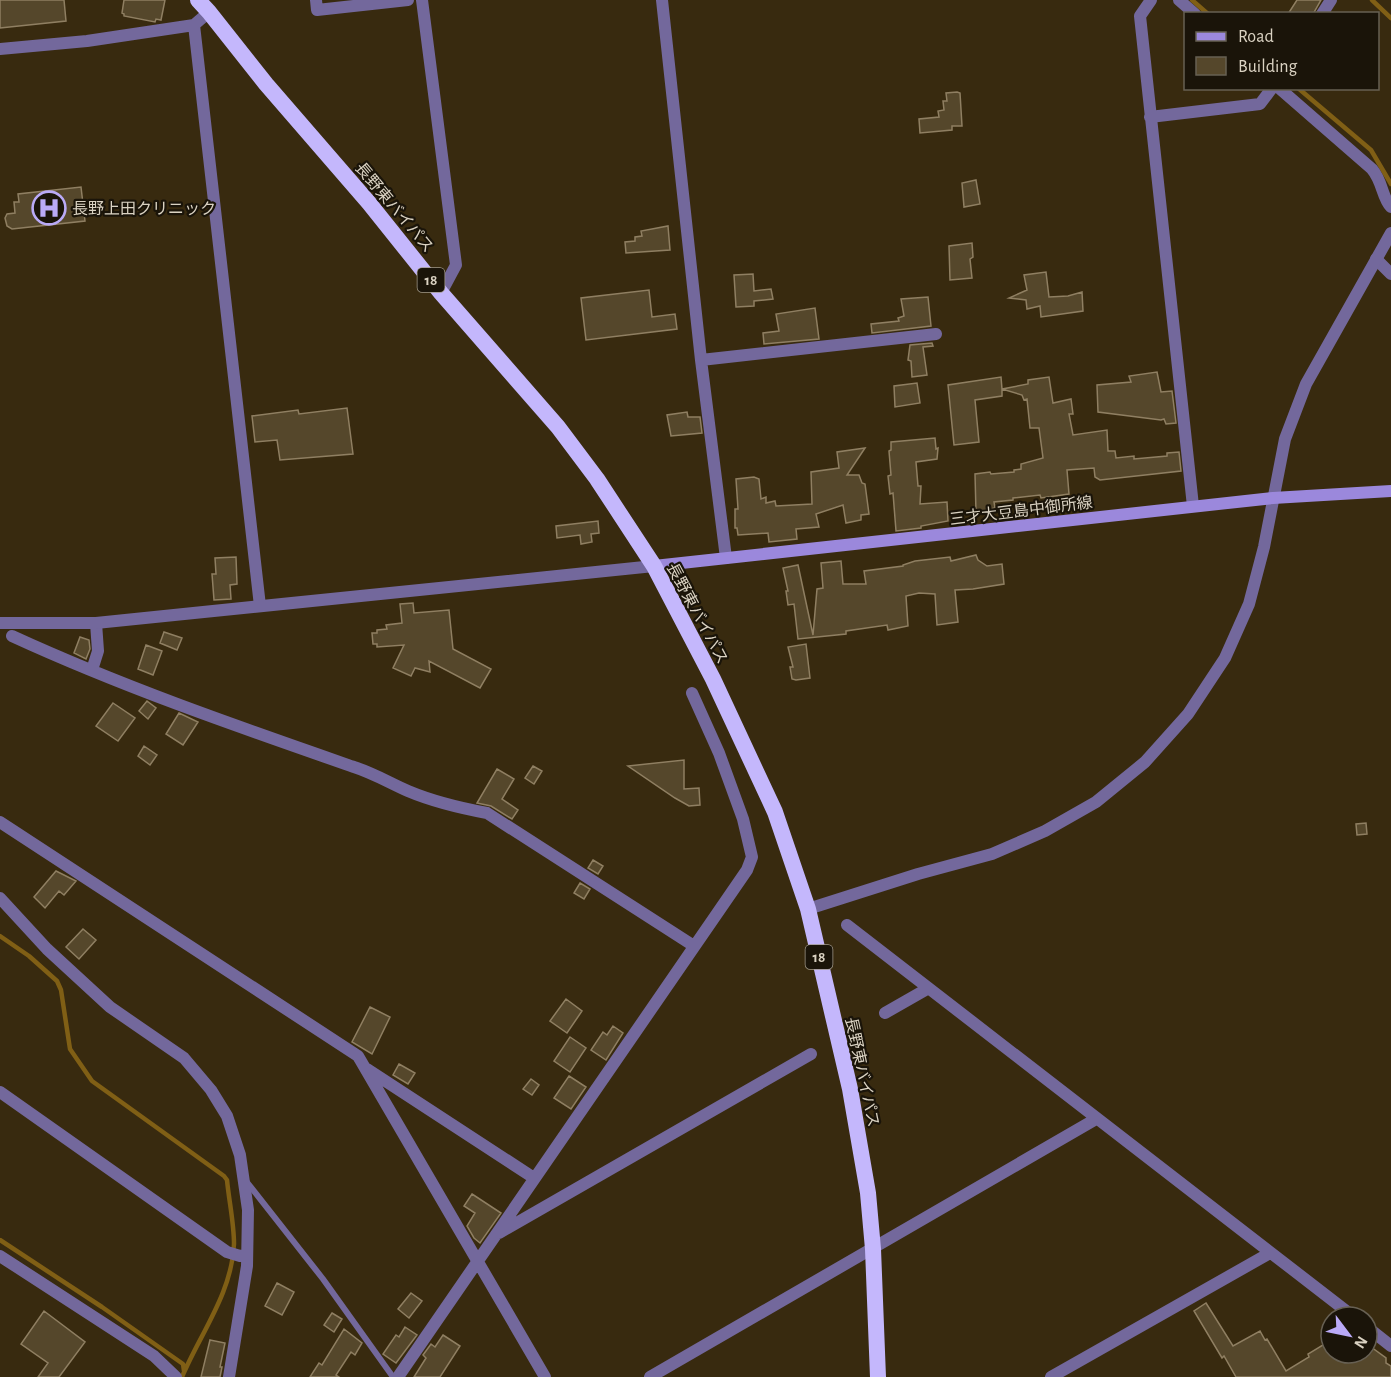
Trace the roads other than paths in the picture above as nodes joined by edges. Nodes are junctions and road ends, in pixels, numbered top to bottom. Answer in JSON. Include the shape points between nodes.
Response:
{"nodes":[{"id":1,"x":316,"y":0,"type":"edge"},
{"id":2,"x":408,"y":0,"type":"edge"},
{"id":3,"x":422,"y":0,"type":"edge"},
{"id":4,"x":662,"y":0,"type":"edge"},
{"id":5,"x":1151,"y":0,"type":"edge"},
{"id":6,"x":1179,"y":0,"type":"edge"},
{"id":7,"x":204,"y":6,"type":"edge"},
{"id":8,"x":1193,"y":12,"type":"edge"},
{"id":9,"x":194,"y":25,"type":"junction"},
{"id":10,"x":0,"y":49,"type":"edge"},
{"id":11,"x":1270,"y":90,"type":"edge"},
{"id":12,"x":1281,"y":90,"type":"edge"},
{"id":13,"x":1150,"y":117,"type":"junction"},
{"id":14,"x":1391,"y":207,"type":"edge"},
{"id":15,"x":1391,"y":233,"type":"edge"},
{"id":16,"x":1376,"y":259,"type":"junction"},
{"id":17,"x":1391,"y":274,"type":"edge"},
{"id":18,"x":441,"y":293,"type":"junction"},
{"id":19,"x":936,"y":334,"type":"dead end"},
{"id":20,"x":701,"y":360,"type":"junction"},
{"id":21,"x":1391,"y":491,"type":"edge"},
{"id":22,"x":1272,"y":498,"type":"junction"},
{"id":23,"x":1193,"y":506,"type":"junction"},
{"id":24,"x":726,"y":558,"type":"junction"},
{"id":25,"x":654,"y":567,"type":"junction"},
{"id":26,"x":260,"y":606,"type":"junction"},
{"id":27,"x":0,"y":622,"type":"edge"},
{"id":28,"x":96,"y":623,"type":"junction"},
{"id":29,"x":12,"y":636,"type":"dead end"},
{"id":30,"x":92,"y":670,"type":"junction"},
{"id":31,"x":692,"y":693,"type":"dead end"},
{"id":32,"x":0,"y":822,"type":"edge"},
{"id":33,"x":0,"y":898,"type":"edge"},
{"id":34,"x":808,"y":909,"type":"junction"},
{"id":35,"x":847,"y":925,"type":"dead end"},
{"id":36,"x":694,"y":946,"type":"junction"},
{"id":37,"x":927,"y":989,"type":"junction"},
{"id":38,"x":885,"y":1013,"type":"dead end"},
{"id":39,"x":811,"y":1054,"type":"dead end"},
{"id":40,"x":365,"y":1067,"type":"junction"},
{"id":41,"x":0,"y":1092,"type":"edge"},
{"id":42,"x":1096,"y":1119,"type":"junction"},
{"id":43,"x":243,"y":1178,"type":"junction"},
{"id":44,"x":534,"y":1178,"type":"junction"},
{"id":45,"x":495,"y":1235,"type":"junction"},
{"id":46,"x":873,"y":1249,"type":"junction"},
{"id":47,"x":1270,"y":1253,"type":"junction"},
{"id":48,"x":238,"y":1254,"type":"junction"},
{"id":49,"x":0,"y":1256,"type":"edge"},
{"id":50,"x":477,"y":1261,"type":"junction"},
{"id":51,"x":1338,"y":1305,"type":"edge"},
{"id":52,"x":1379,"y":1336,"type":"edge"},
{"id":53,"x":1391,"y":1346,"type":"edge"},
{"id":54,"x":176,"y":1377,"type":"edge"},
{"id":55,"x":229,"y":1377,"type":"edge"},
{"id":56,"x":393,"y":1377,"type":"edge"},
{"id":57,"x":398,"y":1377,"type":"edge"},
{"id":58,"x":545,"y":1377,"type":"edge"},
{"id":59,"x":650,"y":1377,"type":"edge"},
{"id":60,"x":878,"y":1377,"type":"edge"},
{"id":61,"x":1052,"y":1377,"type":"edge"}],
"edges":[{"from":1,"to":2,"type":"street","via":[[317,10]]},
{"from":3,"to":18,"type":"street","via":[[456,265]]},
{"from":4,"to":20,"type":"street"},
{"from":5,"to":13,"type":"street","via":[[1140,16]]},
{"from":6,"to":8,"type":"street"},
{"from":7,"to":9,"type":"street"},
{"from":7,"to":18,"type":"highway","name":"長野東バイパス","number":"18"},
{"from":9,"to":10,"type":"street"},
{"from":9,"to":26,"type":"street"},
{"from":11,"to":13,"type":"street","via":[[1260,104]]},
{"from":12,"to":14,"type":"street","via":[[1372,169]]},
{"from":13,"to":23,"type":"street"},
{"from":15,"to":16,"type":"street"},
{"from":16,"to":17,"type":"street"},
{"from":16,"to":22,"type":"street","via":[[1306,384],[1285,439]]},
{"from":18,"to":25,"type":"highway","name":"長野東バイパス","number":"18","via":[[558,427]]},
{"from":19,"to":20,"type":"street"},
{"from":20,"to":24,"type":"street"},
{"from":21,"to":22,"type":"main road","name":"三才大豆島中御所線"},
{"from":22,"to":23,"type":"main road","name":"三才大豆島中御所線"},
{"from":22,"to":34,"type":"street","via":[[1249,604],[1225,658],[1188,714],[1145,762],[1096,802],[1045,831],[992,854]]},
{"from":23,"to":24,"type":"main road","name":"三才大豆島中御所線"},
{"from":24,"to":25,"type":"main road","name":"三才大豆島中御所線"},
{"from":25,"to":26,"type":"street"},
{"from":25,"to":34,"type":"highway","name":"長野東バイパス","number":"18","via":[[713,679],[775,812]]},
{"from":26,"to":28,"type":"street"},
{"from":27,"to":28,"type":"street"},
{"from":28,"to":30,"type":"street","via":[[98,651]]},
{"from":29,"to":30,"type":"street"},
{"from":30,"to":36,"type":"street","via":[[257,734],[372,773],[407,791],[487,813]]},
{"from":31,"to":36,"type":"street","via":[[723,764],[752,857]]},
{"from":32,"to":40,"type":"street","via":[[358,1056]]},
{"from":33,"to":43,"type":"street","via":[[47,949],[110,1007],[184,1059],[211,1090],[227,1116]]},
{"from":34,"to":46,"type":"highway","name":"長野東バイパス","number":"18","via":[[850,1089],[868,1193]]},
{"from":35,"to":37,"type":"street"},
{"from":36,"to":44,"type":"street"},
{"from":37,"to":38,"type":"street"},
{"from":37,"to":42,"type":"street"},
{"from":39,"to":45,"type":"street"},
{"from":40,"to":44,"type":"street"},
{"from":40,"to":50,"type":"street"},
{"from":41,"to":48,"type":"street"},
{"from":42,"to":46,"type":"street"},
{"from":42,"to":47,"type":"street"},
{"from":43,"to":48,"type":"street","via":[[248,1210]]},
{"from":43,"to":56,"type":"lane","via":[[323,1279]]},
{"from":44,"to":45,"type":"street"},
{"from":45,"to":50,"type":"street"},
{"from":46,"to":59,"type":"street"},
{"from":46,"to":60,"type":"highway","name":"長野東バイパス","number":"18"},
{"from":47,"to":51,"type":"street"},
{"from":47,"to":61,"type":"street"},
{"from":48,"to":55,"type":"street"},
{"from":49,"to":54,"type":"street","via":[[154,1356]]},
{"from":50,"to":57,"type":"street"},
{"from":50,"to":58,"type":"street"},
{"from":52,"to":53,"type":"street"}]}
